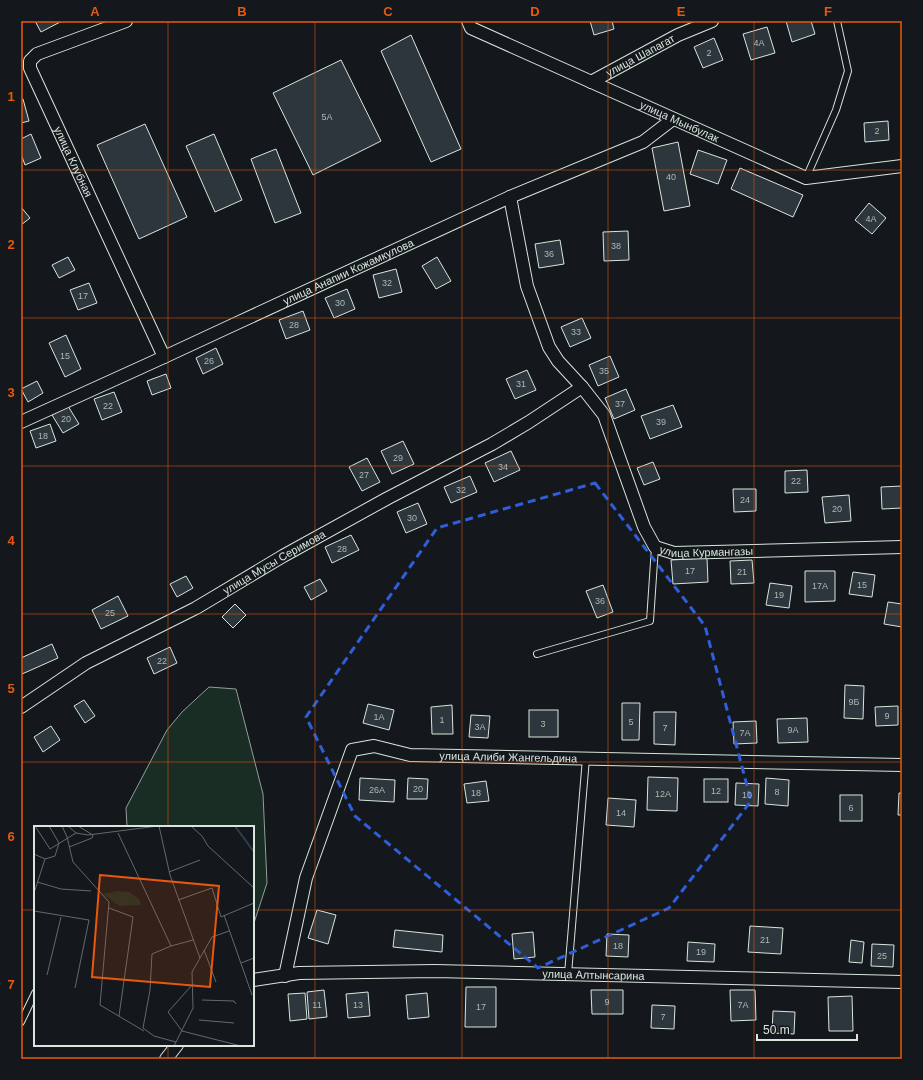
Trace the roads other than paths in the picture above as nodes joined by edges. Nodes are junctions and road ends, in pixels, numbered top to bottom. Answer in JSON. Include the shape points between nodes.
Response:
{"nodes":[{"id":1,"x":126,"y":21,"type":"edge"},
{"id":2,"x":468,"y":21,"type":"edge"},
{"id":3,"x":712,"y":21,"type":"edge"},
{"id":4,"x":838,"y":21,"type":"edge"},
{"id":5,"x":591,"y":82,"type":"junction"},
{"id":6,"x":673,"y":119,"type":"junction"},
{"id":7,"x":902,"y":166,"type":"edge"},
{"id":8,"x":806,"y":178,"type":"junction"},
{"id":9,"x":510,"y":197,"type":"junction"},
{"id":10,"x":164,"y":357,"type":"junction"},
{"id":11,"x":582,"y":387,"type":"junction"},
{"id":12,"x":21,"y":422,"type":"edge"},
{"id":13,"x":655,"y":547,"type":"junction"},
{"id":14,"x":902,"y":547,"type":"edge"},
{"id":15,"x":537,"y":654,"type":"dead end"},
{"id":16,"x":22,"y":705,"type":"edge"},
{"id":17,"x":586,"y":758,"type":"junction"},
{"id":18,"x":902,"y":765,"type":"edge"},
{"id":19,"x":568,"y":974,"type":"junction"},
{"id":20,"x":285,"y":976,"type":"junction"},
{"id":21,"x":254,"y":980,"type":"edge"},
{"id":22,"x":902,"y":982,"type":"edge"},
{"id":23,"x":34,"y":995,"type":"edge"},
{"id":24,"x":21,"y":1022,"type":"edge"},
{"id":25,"x":176,"y":1046,"type":"edge"},
{"id":26,"x":166,"y":1059,"type":"edge"}],
"edges":[{"from":1,"to":10,"type":"street","name":"улица Клубная","via":[[37,54],[30,61],[30,68]]},
{"from":2,"to":5,"type":"street","name":"улица Мынбулак","via":[[471,28]]},
{"from":3,"to":5,"type":"street","name":"улица Шапагат","via":[[678,35]]},
{"from":4,"to":8,"type":"lane","via":[[848,71],[836,110]]},
{"from":5,"to":6,"type":"street","name":"улица Мынбулак"},
{"from":6,"to":8,"type":"street","name":"улица Мынбулак"},
{"from":6,"to":9,"type":"street","name":"улица Анапии Кожамкулова","via":[[643,142]]},
{"from":7,"to":8,"type":"street"},
{"from":9,"to":10,"type":"street","name":"улица Анапии Кожамкулова"},
{"from":9,"to":11,"type":"street","name":"улица Курмангазы","via":[[527,286],[549,347]]},
{"from":10,"to":12,"type":"street","name":"улица Анапии Кожамкулова"},
{"from":11,"to":13,"type":"street","name":"улица Курмангазы","via":[[604,415],[644,527]]},
{"from":11,"to":16,"type":"street","name":"улица Мусы Серимова","via":[[492,444],[283,556],[196,608],[86,663]]},
{"from":13,"to":14,"type":"street","name":"улица Курмангазы","via":[[674,553]]},
{"from":13,"to":15,"type":"lane","via":[[650,622]]},
{"from":17,"to":18,"type":"street","name":"улица Алиби Жангельдина"},
{"from":17,"to":19,"type":"lane"},
{"from":17,"to":20,"type":"street","name":"улица Алиби Жангельдина","via":[[410,755],[374,746],[352,750],[306,878]]},
{"from":19,"to":20,"type":"street","name":"улица Алтынсарина","via":[[435,971],[299,973]]},
{"from":19,"to":22,"type":"street","name":"улица Алтынсарина"},
{"from":20,"to":21,"type":"street","name":"улица Алтынсарина"},
{"from":23,"to":24,"type":"lane"},
{"from":25,"to":26,"type":"street"}]}
